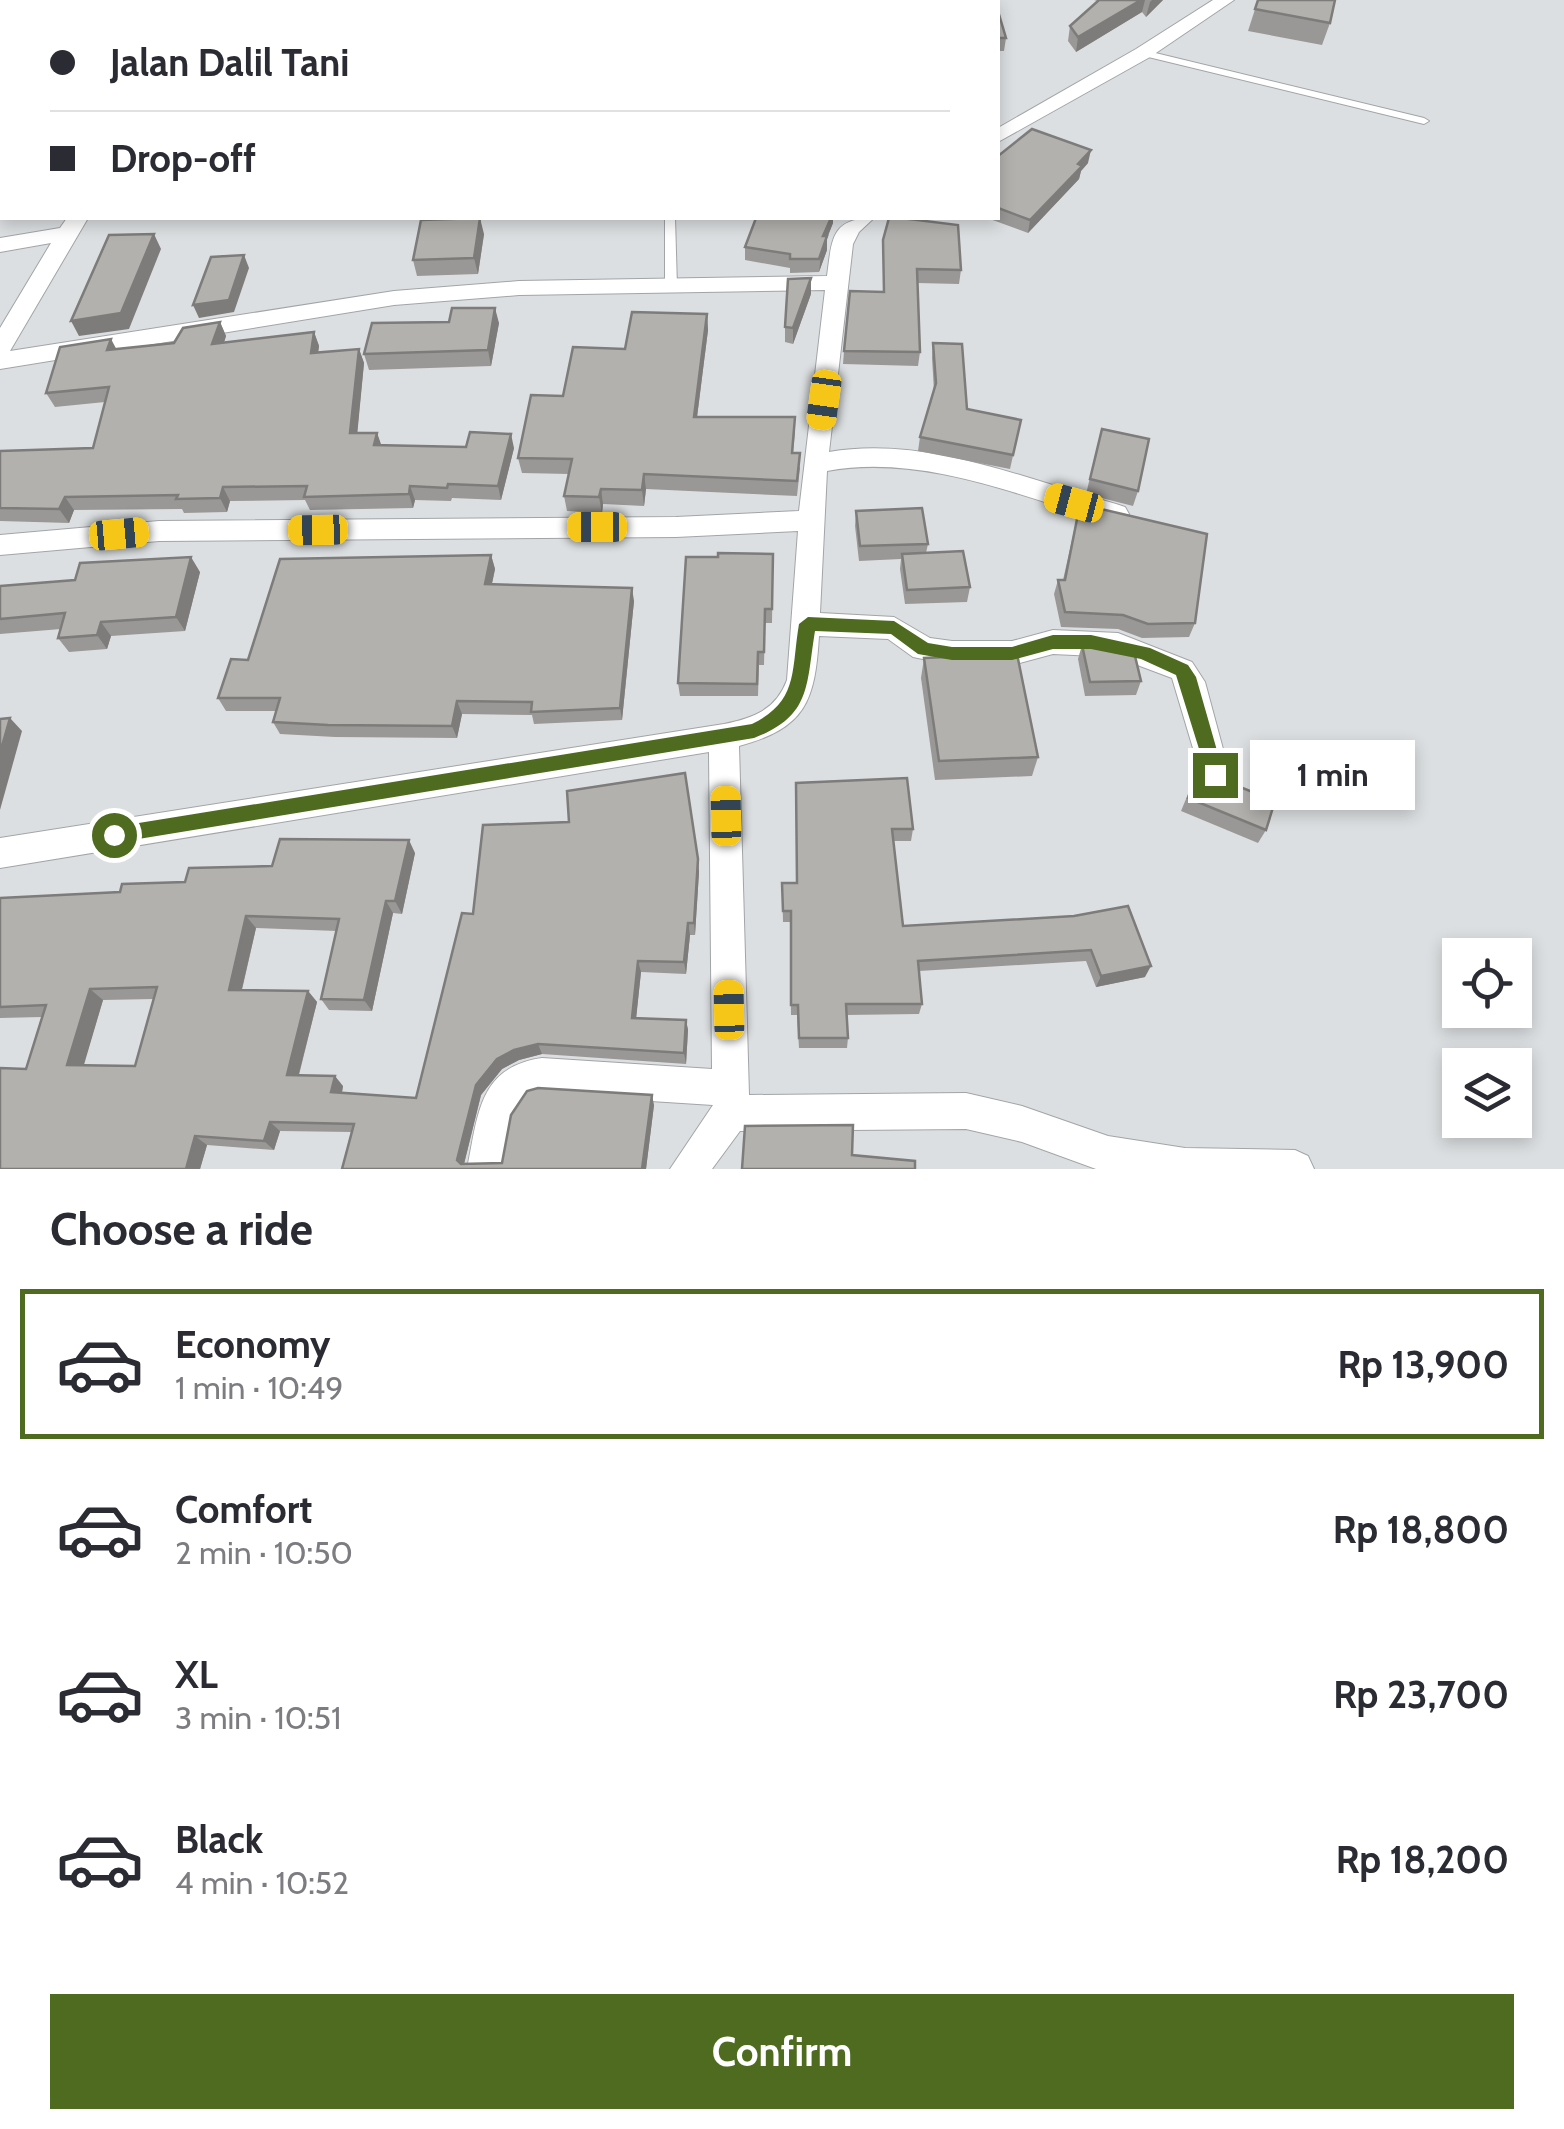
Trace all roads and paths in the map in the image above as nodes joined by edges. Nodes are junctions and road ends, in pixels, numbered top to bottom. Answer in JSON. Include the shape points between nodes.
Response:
{"nodes":[{"id":1,"x":1226,"y":0,"type":"edge"},
{"id":2,"x":1143,"y":53,"type":"junction"},
{"id":3,"x":1424,"y":121,"type":"dead end"},
{"id":4,"x":1000,"y":135,"type":"edge"},
{"id":5,"x":670,"y":220,"type":"edge"},
{"id":6,"x":861,"y":220,"type":"edge"},
{"id":7,"x":72,"y":226,"type":"edge"},
{"id":8,"x":0,"y":245,"type":"edge"},
{"id":9,"x":838,"y":283,"type":"junction"},
{"id":10,"x":671,"y":286,"type":"junction"},
{"id":11,"x":0,"y":348,"type":"edge"},
{"id":12,"x":0,"y":360,"type":"edge"},
{"id":13,"x":815,"y":464,"type":"junction"},
{"id":14,"x":812,"y":520,"type":"junction"},
{"id":15,"x":1135,"y":520,"type":"edge"},
{"id":16,"x":0,"y":545,"type":"edge"},
{"id":17,"x":808,"y":624,"type":"junction"},
{"id":18,"x":724,"y":738,"type":"junction"},
{"id":19,"x":1215,"y":775,"type":"edge"},
{"id":20,"x":0,"y":853,"type":"edge"},
{"id":21,"x":731,"y":1101,"type":"junction"},
{"id":22,"x":486,"y":1169,"type":"edge"},
{"id":23,"x":689,"y":1169,"type":"edge"},
{"id":24,"x":1295,"y":1169,"type":"edge"}],
"edges":[{"from":1,"to":2,"type":"street"},
{"from":2,"to":3,"type":"lane"},
{"from":2,"to":4,"type":"street"},
{"from":5,"to":10,"type":"lane"},
{"from":6,"to":9,"type":"street","via":[[842,244]]},
{"from":7,"to":8,"type":"street"},
{"from":7,"to":11,"type":"street"},
{"from":9,"to":10,"type":"street"},
{"from":9,"to":13,"type":"street"},
{"from":10,"to":12,"type":"street","via":[[394,298]]},
{"from":13,"to":14,"type":"street"},
{"from":13,"to":15,"type":"street","via":[[888,458]]},
{"from":14,"to":16,"type":"street","via":[[159,531]]},
{"from":14,"to":17,"type":"street"},
{"from":17,"to":18,"type":"street","via":[[795,702],[780,718]]},
{"from":17,"to":19,"type":"street","via":[[894,628],[924,649],[952,654],[1012,654],[1053,642],[1144,653],[1182,670],[1190,682]]},
{"from":18,"to":20,"type":"street"},
{"from":18,"to":21,"type":"street"},
{"from":21,"to":22,"type":"street","via":[[518,1078],[504,1092]]},
{"from":21,"to":23,"type":"street"},
{"from":21,"to":24,"type":"street","via":[[966,1111],[1108,1155],[1185,1167]]}]}
